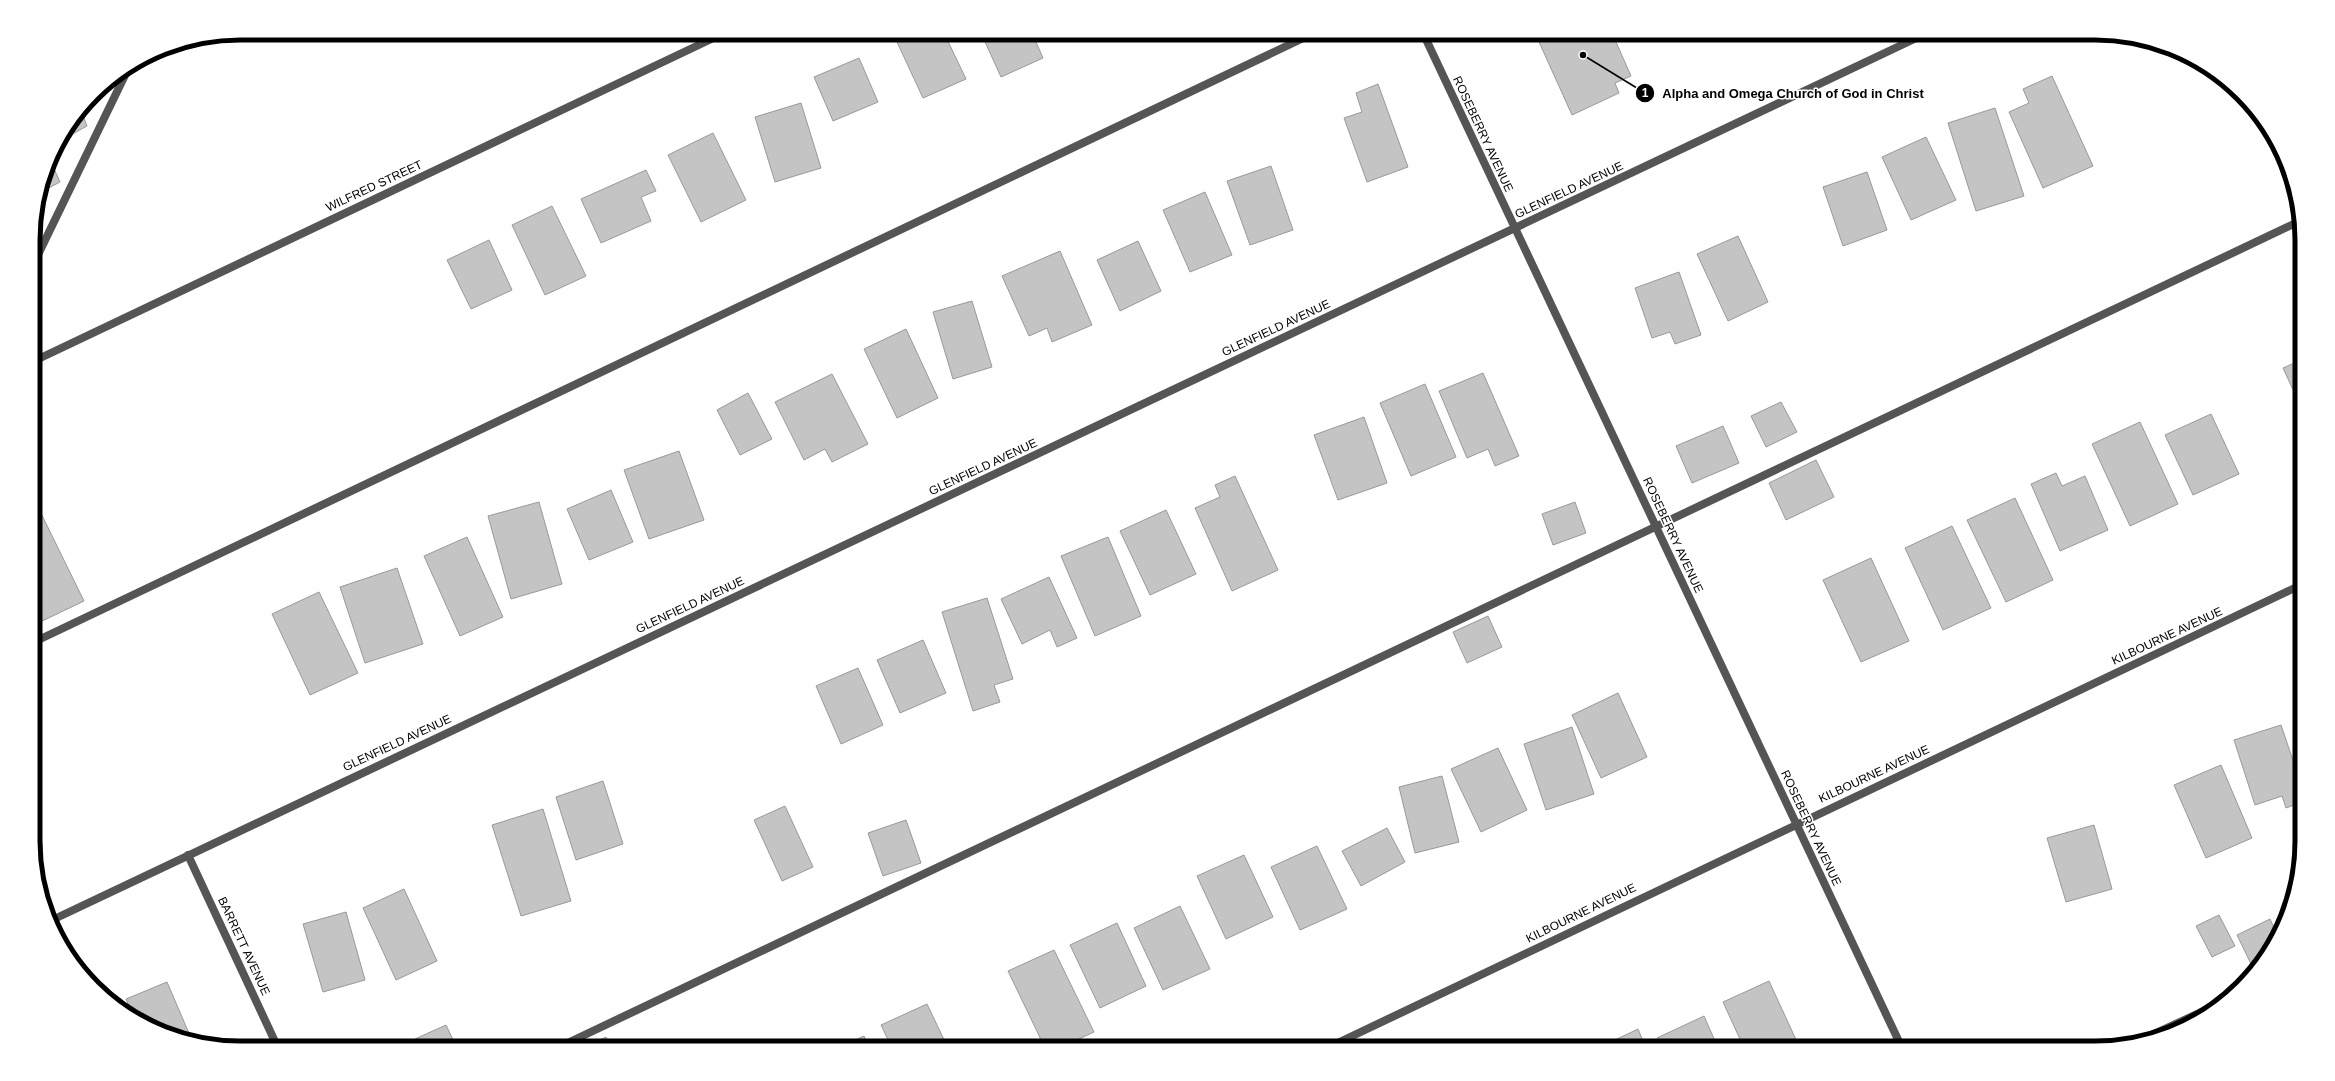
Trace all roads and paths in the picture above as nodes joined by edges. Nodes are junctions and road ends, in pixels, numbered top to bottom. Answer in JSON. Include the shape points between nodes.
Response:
{"nodes":[{"id":1,"x":709,"y":40,"type":"edge"},
{"id":2,"x":1299,"y":40,"type":"edge"},
{"id":3,"x":1426,"y":40,"type":"edge"},
{"id":4,"x":1912,"y":40,"type":"edge"},
{"id":5,"x":124,"y":77,"type":"edge"},
{"id":6,"x":2294,"y":224,"type":"edge"},
{"id":7,"x":1515,"y":229,"type":"junction"},
{"id":8,"x":40,"y":251,"type":"edge"},
{"id":9,"x":40,"y":358,"type":"edge"},
{"id":10,"x":1656,"y":526,"type":"junction"},
{"id":11,"x":2295,"y":589,"type":"edge"},
{"id":12,"x":40,"y":639,"type":"edge"},
{"id":13,"x":1796,"y":824,"type":"junction"},
{"id":14,"x":188,"y":855,"type":"junction"},
{"id":15,"x":56,"y":919,"type":"edge"},
{"id":16,"x":275,"y":1041,"type":"edge"},
{"id":17,"x":572,"y":1041,"type":"edge"},
{"id":18,"x":1342,"y":1041,"type":"edge"},
{"id":19,"x":1899,"y":1041,"type":"edge"}],
"edges":[{"from":1,"to":9,"type":"street","name":"WILFRED STREET"},
{"from":2,"to":12,"type":"street"},
{"from":3,"to":7,"type":"street","name":"ROSEBERRY AVENUE"},
{"from":4,"to":7,"type":"street","name":"GLENFIELD AVENUE"},
{"from":5,"to":8,"type":"street"},
{"from":6,"to":10,"type":"street"},
{"from":7,"to":10,"type":"street","name":"ROSEBERRY AVENUE"},
{"from":7,"to":14,"type":"street","name":"GLENFIELD AVENUE"},
{"from":10,"to":13,"type":"street","name":"ROSEBERRY AVENUE"},
{"from":10,"to":17,"type":"street"},
{"from":11,"to":13,"type":"street","name":"KILBOURNE AVENUE"},
{"from":13,"to":18,"type":"street","name":"KILBOURNE AVENUE"},
{"from":13,"to":19,"type":"street","name":"ROSEBERRY AVENUE"},
{"from":14,"to":15,"type":"street","name":"GLENFIELD AVENUE"},
{"from":14,"to":16,"type":"street","name":"BARRETT AVENUE"}]}
